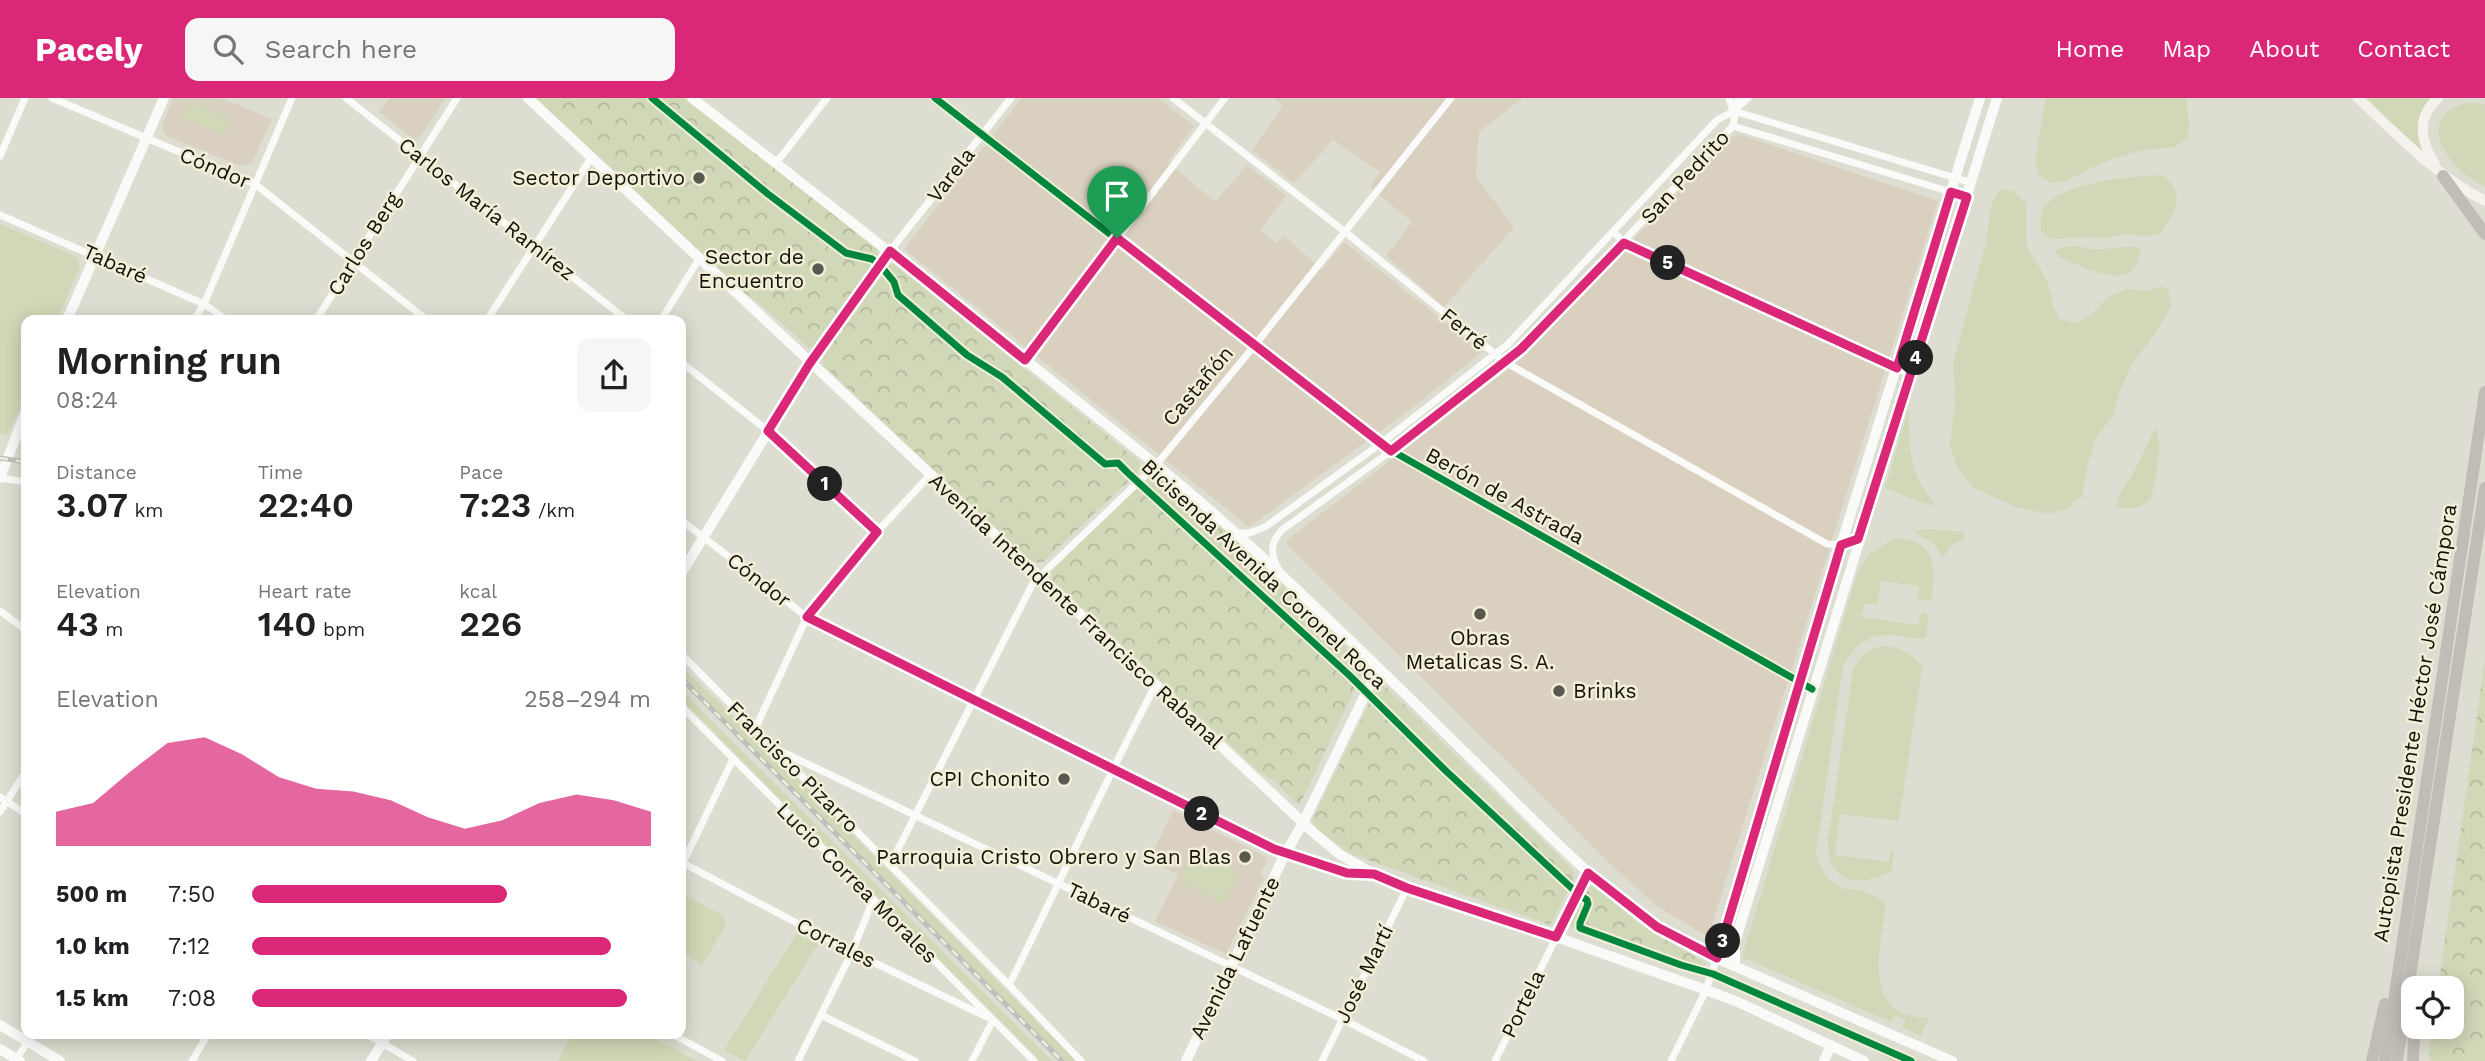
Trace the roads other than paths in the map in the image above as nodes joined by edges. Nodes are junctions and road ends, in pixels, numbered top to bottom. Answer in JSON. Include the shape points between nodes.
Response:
{"nodes":[{"id":1,"x":26,"y":98,"type":"edge"},
{"id":2,"x":52,"y":98,"type":"edge"},
{"id":3,"x":164,"y":98,"type":"edge"},
{"id":4,"x":292,"y":98,"type":"edge"},
{"id":5,"x":346,"y":98,"type":"edge"},
{"id":6,"x":457,"y":98,"type":"edge"},
{"id":7,"x":528,"y":98,"type":"edge"},
{"id":8,"x":692,"y":98,"type":"edge"},
{"id":9,"x":827,"y":98,"type":"edge"},
{"id":10,"x":935,"y":98,"type":"edge"},
{"id":11,"x":1011,"y":98,"type":"edge"},
{"id":12,"x":1173,"y":98,"type":"edge"},
{"id":13,"x":1225,"y":98,"type":"edge"},
{"id":14,"x":1451,"y":98,"type":"edge"},
{"id":15,"x":1729,"y":98,"type":"edge"},
{"id":16,"x":1738,"y":98,"type":"edge"},
{"id":17,"x":1748,"y":98,"type":"edge"},
{"id":18,"x":1980,"y":98,"type":"edge"},
{"id":19,"x":1997,"y":98,"type":"edge"},
{"id":20,"x":2358,"y":98,"type":"edge"},
{"id":21,"x":2438,"y":98,"type":"edge"},
{"id":22,"x":1734,"y":111,"type":"junction"},
{"id":23,"x":1205,"y":124,"type":"junction"},
{"id":24,"x":1733,"y":126,"type":"junction"},
{"id":25,"x":982,"y":135,"type":"junction"},
{"id":26,"x":146,"y":139,"type":"junction"},
{"id":27,"x":0,"y":156,"type":"edge"},
{"id":28,"x":419,"y":156,"type":"junction"},
{"id":29,"x":591,"y":158,"type":"junction"},
{"id":30,"x":776,"y":163,"type":"junction"},
{"id":31,"x":2443,"y":176,"type":"junction"},
{"id":32,"x":1955,"y":178,"type":"junction"},
{"id":33,"x":1972,"y":183,"type":"junction"},
{"id":34,"x":255,"y":184,"type":"junction"},
{"id":35,"x":1951,"y":192,"type":"junction"},
{"id":36,"x":1967,"y":197,"type":"junction"},
{"id":37,"x":2485,"y":201,"type":"edge"},
{"id":38,"x":0,"y":215,"type":"edge"},
{"id":39,"x":1344,"y":231,"type":"junction"},
{"id":40,"x":1614,"y":232,"type":"junction"},
{"id":41,"x":2485,"y":234,"type":"edge"},
{"id":42,"x":1117,"y":238,"type":"junction"},
{"id":43,"x":1624,"y":243,"type":"junction"},
{"id":44,"x":534,"y":247,"type":"junction"},
{"id":45,"x":890,"y":251,"type":"junction"},
{"id":46,"x":97,"y":256,"type":"junction"},
{"id":47,"x":699,"y":259,"type":"junction"},
{"id":48,"x":354,"y":262,"type":"junction"},
{"id":49,"x":204,"y":304,"type":"junction"},
{"id":50,"x":69,"y":315,"type":"edge"},
{"id":51,"x":197,"y":315,"type":"edge"},
{"id":52,"x":220,"y":315,"type":"edge"},
{"id":53,"x":319,"y":315,"type":"edge"},
{"id":54,"x":421,"y":315,"type":"edge"},
{"id":55,"x":490,"y":315,"type":"edge"},
{"id":56,"x":621,"y":315,"type":"edge"},
{"id":57,"x":664,"y":315,"type":"edge"},
{"id":58,"x":1255,"y":345,"type":"junction"},
{"id":59,"x":1495,"y":354,"type":"junction"},
{"id":60,"x":1025,"y":360,"type":"junction"},
{"id":61,"x":1505,"y":362,"type":"junction"},
{"id":62,"x":810,"y":363,"type":"junction"},
{"id":63,"x":686,"y":366,"type":"edge"},
{"id":64,"x":1897,"y":368,"type":"junction"},
{"id":65,"x":1911,"y":374,"type":"junction"},
{"id":66,"x":2485,"y":392,"type":"edge"},
{"id":67,"x":21,"y":424,"type":"edge"},
{"id":68,"x":768,"y":431,"type":"junction"},
{"id":69,"x":21,"y":434,"type":"edge"},
{"id":70,"x":16,"y":438,"type":"junction"},
{"id":71,"x":1380,"y":444,"type":"junction"},
{"id":72,"x":1391,"y":451,"type":"junction"},
{"id":73,"x":1156,"y":465,"type":"junction"},
{"id":74,"x":930,"y":475,"type":"junction"},
{"id":75,"x":0,"y":478,"type":"edge"},
{"id":76,"x":21,"y":481,"type":"edge"},
{"id":77,"x":2485,"y":488,"type":"edge"},
{"id":78,"x":686,"y":524,"type":"edge"},
{"id":79,"x":877,"y":532,"type":"junction"},
{"id":80,"x":1236,"y":533,"type":"junction"},
{"id":81,"x":703,"y":537,"type":"junction"},
{"id":82,"x":1858,"y":539,"type":"junction"},
{"id":83,"x":1841,"y":545,"type":"junction"},
{"id":84,"x":686,"y":566,"type":"edge"},
{"id":85,"x":1038,"y":576,"type":"junction"},
{"id":86,"x":1283,"y":576,"type":"junction"},
{"id":87,"x":0,"y":611,"type":"edge"},
{"id":88,"x":807,"y":617,"type":"junction"},
{"id":89,"x":21,"y":626,"type":"edge"},
{"id":90,"x":686,"y":659,"type":"edge"},
{"id":91,"x":1378,"y":668,"type":"junction"},
{"id":92,"x":1801,"y":682,"type":"junction"},
{"id":93,"x":1156,"y":684,"type":"junction"},
{"id":94,"x":1812,"y":689,"type":"junction"},
{"id":95,"x":972,"y":700,"type":"junction"},
{"id":96,"x":686,"y":711,"type":"edge"},
{"id":97,"x":755,"y":729,"type":"junction"},
{"id":98,"x":772,"y":747,"type":"junction"},
{"id":99,"x":733,"y":759,"type":"junction"},
{"id":100,"x":1111,"y":770,"type":"junction"},
{"id":101,"x":21,"y":777,"type":"edge"},
{"id":102,"x":4,"y":799,"type":"edge"},
{"id":103,"x":21,"y":811,"type":"edge"},
{"id":104,"x":0,"y":812,"type":"edge"},
{"id":105,"x":916,"y":816,"type":"junction"},
{"id":106,"x":1303,"y":822,"type":"junction"},
{"id":107,"x":1285,"y":853,"type":"junction"},
{"id":108,"x":686,"y":854,"type":"edge"},
{"id":109,"x":686,"y":864,"type":"edge"},
{"id":110,"x":890,"y":865,"type":"junction"},
{"id":111,"x":1588,"y":873,"type":"junction"},
{"id":112,"x":1374,"y":874,"type":"junction"},
{"id":113,"x":1059,"y":884,"type":"junction"},
{"id":114,"x":1407,"y":888,"type":"junction"},
{"id":115,"x":873,"y":900,"type":"junction"},
{"id":116,"x":2421,"y":902,"type":"junction"},
{"id":117,"x":2405,"y":915,"type":"junction"},
{"id":118,"x":1556,"y":937,"type":"junction"},
{"id":119,"x":852,"y":951,"type":"junction"},
{"id":120,"x":1717,"y":958,"type":"junction"},
{"id":121,"x":1735,"y":965,"type":"junction"},
{"id":122,"x":1232,"y":967,"type":"junction"},
{"id":123,"x":2418,"y":976,"type":"edge"},
{"id":124,"x":1009,"y":985,"type":"junction"},
{"id":125,"x":1706,"y":990,"type":"junction"},
{"id":126,"x":821,"y":1015,"type":"junction"},
{"id":127,"x":1342,"y":1019,"type":"junction"},
{"id":128,"x":993,"y":1020,"type":"junction"},
{"id":129,"x":0,"y":1025,"type":"edge"},
{"id":130,"x":21,"y":1034,"type":"edge"},
{"id":131,"x":30,"y":1039,"type":"edge"},
{"id":132,"x":32,"y":1039,"type":"edge"},
{"id":133,"x":205,"y":1039,"type":"edge"},
{"id":134,"x":374,"y":1039,"type":"edge"},
{"id":135,"x":385,"y":1039,"type":"edge"},
{"id":136,"x":681,"y":1039,"type":"edge"},
{"id":137,"x":2414,"y":1039,"type":"edge"},
{"id":138,"x":382,"y":1044,"type":"junction"},
{"id":139,"x":1831,"y":1045,"type":"junction"},
{"id":140,"x":0,"y":1049,"type":"edge"},
{"id":141,"x":19,"y":1060,"type":"edge"},
{"id":142,"x":60,"y":1061,"type":"edge"},
{"id":143,"x":192,"y":1061,"type":"edge"},
{"id":144,"x":371,"y":1061,"type":"edge"},
{"id":145,"x":413,"y":1061,"type":"edge"},
{"id":146,"x":722,"y":1061,"type":"edge"},
{"id":147,"x":798,"y":1061,"type":"edge"},
{"id":148,"x":915,"y":1061,"type":"edge"},
{"id":149,"x":972,"y":1061,"type":"edge"},
{"id":150,"x":1034,"y":1061,"type":"edge"},
{"id":151,"x":1081,"y":1061,"type":"edge"},
{"id":152,"x":1186,"y":1061,"type":"edge"},
{"id":153,"x":1322,"y":1061,"type":"edge"},
{"id":154,"x":1424,"y":1061,"type":"edge"},
{"id":155,"x":1495,"y":1061,"type":"edge"},
{"id":156,"x":1671,"y":1061,"type":"edge"},
{"id":157,"x":1824,"y":1061,"type":"edge"},
{"id":158,"x":1864,"y":1061,"type":"edge"},
{"id":159,"x":1952,"y":1061,"type":"edge"},
{"id":160,"x":2372,"y":1061,"type":"edge"},
{"id":161,"x":2385,"y":1061,"type":"edge"},
{"id":162,"x":2397,"y":1061,"type":"edge"},
{"id":163,"x":2413,"y":1061,"type":"edge"}],
"edges":[{"from":1,"to":27,"type":"street"},
{"from":2,"to":26,"type":"street","name":"Cóndor"},
{"from":3,"to":26,"type":"main road"},
{"from":4,"to":34,"type":"street"},
{"from":5,"to":28,"type":"street","name":"Carlos María Ramírez"},
{"from":6,"to":28,"type":"street","name":"Carlos Berg"},
{"from":7,"to":29,"type":"main road","name":"Avenida Intendente Francisco Rabanal"},
{"from":8,"to":30,"type":"main road"},
{"from":9,"to":30,"type":"street"},
{"from":10,"to":25,"type":"street","name":"Berón de Astrada"},
{"from":11,"to":25,"type":"street","name":"Varela"},
{"from":12,"to":23,"type":"street","name":"Ferré"},
{"from":13,"to":23,"type":"street"},
{"from":14,"to":39,"type":"street","name":"Castañón"},
{"from":15,"to":22,"type":"street","name":"San Pedrito"},
{"from":16,"to":22,"type":"street","name":"San Pedrito"},
{"from":17,"to":22,"type":"street","name":"San Pedrito"},
{"from":18,"to":32,"type":"main road"},
{"from":19,"to":33,"type":"main road"},
{"from":20,"to":31,"type":"main road"},
{"from":21,"to":31,"type":"main road","via":[[2426,112],[2422,129],[2427,151]]},
{"from":22,"to":24,"type":"street","name":"San Pedrito"},
{"from":22,"to":32,"type":"street"},
{"from":22,"to":40,"type":"street","name":"San Pedrito","via":[[1717,120]]},
{"from":23,"to":39,"type":"street","name":"Ferré"},
{"from":23,"to":42,"type":"street"},
{"from":24,"to":35,"type":"street"},
{"from":24,"to":43,"type":"street","name":"San Pedrito"},
{"from":25,"to":42,"type":"street","name":"Berón de Astrada"},
{"from":25,"to":45,"type":"street","name":"Varela"},
{"from":26,"to":34,"type":"street","name":"Cóndor"},
{"from":26,"to":46,"type":"main road"},
{"from":28,"to":44,"type":"street","name":"Carlos María Ramírez"},
{"from":28,"to":48,"type":"street","name":"Carlos Berg"},
{"from":29,"to":44,"type":"street"},
{"from":29,"to":47,"type":"main road","name":"Avenida Intendente Francisco Rabanal"},
{"from":30,"to":45,"type":"main road"},
{"from":31,"to":37,"type":"main road"},
{"from":31,"to":41,"type":"highway"},
{"from":32,"to":33,"type":"street"},
{"from":32,"to":35,"type":"main road"},
{"from":33,"to":36,"type":"main road"},
{"from":34,"to":48,"type":"street","name":"Cóndor"},
{"from":34,"to":49,"type":"street"},
{"from":35,"to":36,"type":"street"},
{"from":35,"to":64,"type":"main road"},
{"from":36,"to":65,"type":"main road"},
{"from":38,"to":46,"type":"street","name":"Tabaré"},
{"from":39,"to":58,"type":"street","name":"Castañón"},
{"from":39,"to":59,"type":"street","name":"Ferré"},
{"from":40,"to":43,"type":"street"},
{"from":40,"to":59,"type":"street","name":"San Pedrito"},
{"from":42,"to":58,"type":"street","name":"Berón de Astrada"},
{"from":42,"to":60,"type":"street"},
{"from":43,"to":61,"type":"street","name":"San Pedrito"},
{"from":43,"to":64,"type":"street"},
{"from":44,"to":55,"type":"street"},
{"from":44,"to":56,"type":"street","name":"Carlos María Ramírez"},
{"from":45,"to":60,"type":"main road"},
{"from":45,"to":62,"type":"main road"},
{"from":46,"to":49,"type":"street","name":"Tabaré"},
{"from":46,"to":50,"type":"main road"},
{"from":47,"to":57,"type":"street"},
{"from":47,"to":62,"type":"main road","name":"Avenida Intendente Francisco Rabanal"},
{"from":48,"to":53,"type":"street","name":"Carlos Berg"},
{"from":48,"to":54,"type":"street","name":"Cóndor"},
{"from":49,"to":51,"type":"street"},
{"from":49,"to":52,"type":"street","name":"Tabaré"},
{"from":58,"to":71,"type":"street","name":"Berón de Astrada"},
{"from":58,"to":73,"type":"street","name":"Castañón"},
{"from":59,"to":61,"type":"street","name":"Ferré"},
{"from":59,"to":71,"type":"street","name":"San Pedrito"},
{"from":60,"to":73,"type":"main road"},
{"from":61,"to":72,"type":"street","name":"San Pedrito"},
{"from":61,"to":83,"type":"street","name":"Ferré","via":[[1828,544]]},
{"from":62,"to":68,"type":"main road"},
{"from":62,"to":74,"type":"main road","name":"Avenida Intendente Francisco Rabanal"},
{"from":63,"to":68,"type":"street"},
{"from":64,"to":65,"type":"street"},
{"from":64,"to":83,"type":"main road"},
{"from":65,"to":82,"type":"main road"},
{"from":66,"to":117,"type":"highway","name":"Autopista Presidente Héctor José Cámpora"},
{"from":67,"to":70,"type":"main road"},
{"from":68,"to":79,"type":"street"},
{"from":68,"to":81,"type":"main road"},
{"from":69,"to":70,"type":"street"},
{"from":70,"to":75,"type":"main road"},
{"from":71,"to":72,"type":"street","name":"Berón de Astrada"},
{"from":71,"to":80,"type":"street","name":"San Pedrito","via":[[1265,527]]},
{"from":72,"to":86,"type":"street","name":"San Pedrito","via":[[1275,538],[1273,557]]},
{"from":72,"to":92,"type":"street","name":"Berón de Astrada"},
{"from":73,"to":80,"type":"main road"},
{"from":73,"to":85,"type":"street","name":"Castañón"},
{"from":74,"to":79,"type":"street"},
{"from":74,"to":85,"type":"main road","name":"Avenida Intendente Francisco Rabanal"},
{"from":75,"to":76,"type":"street"},
{"from":77,"to":116,"type":"highway","name":"Autopista Presidente Héctor José Cámpora"},
{"from":78,"to":81,"type":"street","name":"Cóndor"},
{"from":79,"to":88,"type":"street"},
{"from":80,"to":86,"type":"main road"},
{"from":81,"to":84,"type":"main road"},
{"from":81,"to":88,"type":"street","name":"Cóndor"},
{"from":82,"to":83,"type":"street"},
{"from":82,"to":94,"type":"main road"},
{"from":83,"to":92,"type":"main road"},
{"from":85,"to":93,"type":"main road","name":"Avenida Intendente Francisco Rabanal"},
{"from":85,"to":95,"type":"street","name":"Castañón"},
{"from":86,"to":91,"type":"main road"},
{"from":87,"to":89,"type":"street"},
{"from":88,"to":95,"type":"street","name":"Cóndor"},
{"from":88,"to":97,"type":"street"},
{"from":90,"to":97,"type":"street","name":"Francisco Pizarro"},
{"from":91,"to":106,"type":"main road","name":"Avenida Lafuente"},
{"from":91,"to":111,"type":"main road"},
{"from":92,"to":94,"type":"street","name":"Berón de Astrada"},
{"from":92,"to":120,"type":"main road"},
{"from":93,"to":100,"type":"street"},
{"from":93,"to":106,"type":"main road","name":"Avenida Intendente Francisco Rabanal"},
{"from":94,"to":121,"type":"main road","via":[[1735,942]]},
{"from":95,"to":100,"type":"street","name":"Cóndor"},
{"from":95,"to":105,"type":"street","name":"Castañón"},
{"from":96,"to":99,"type":"street","name":"Lucio Correa Morales"},
{"from":97,"to":98,"type":"street","name":"Francisco Pizarro"},
{"from":98,"to":105,"type":"street","name":"Tabaré"},
{"from":98,"to":110,"type":"street","name":"Francisco Pizarro"},
{"from":99,"to":108,"type":"street"},
{"from":99,"to":115,"type":"street","name":"Lucio Correa Morales"},
{"from":100,"to":107,"type":"street","name":"Cóndor"},
{"from":100,"to":113,"type":"street"},
{"from":101,"to":102,"type":"street"},
{"from":102,"to":103,"type":"street"},
{"from":102,"to":104,"type":"street"},
{"from":105,"to":110,"type":"street","name":"Castañón"},
{"from":105,"to":113,"type":"street","name":"Tabaré"},
{"from":106,"to":107,"type":"main road","name":"Avenida Lafuente"},
{"from":106,"to":112,"type":"main road","name":"Avenida Intendente Francisco Rabanal","via":[[1339,854]]},
{"from":107,"to":112,"type":"street","name":"Cóndor","via":[[1347,873]]},
{"from":107,"to":122,"type":"main road","name":"Avenida Lafuente"},
{"from":109,"to":119,"type":"street","name":"Corrales"},
{"from":110,"to":124,"type":"street","name":"Francisco Pizarro"},
{"from":111,"to":118,"type":"street","name":"Portela"},
{"from":111,"to":120,"type":"main road","via":[[1657,927]]},
{"from":112,"to":114,"type":"main road","name":"Avenida Intendente Francisco Rabanal"},
{"from":113,"to":122,"type":"street","name":"Tabaré"},
{"from":113,"to":124,"type":"street"},
{"from":114,"to":118,"type":"main road","name":"Avenida Intendente Francisco Rabanal"},
{"from":114,"to":127,"type":"street","name":"José Martí"},
{"from":115,"to":119,"type":"street"},
{"from":115,"to":128,"type":"street","name":"Lucio Correa Morales"},
{"from":116,"to":123,"type":"highway"},
{"from":116,"to":162,"type":"highway","name":"Autopista Presidente Héctor José Cámpora"},
{"from":117,"to":160,"type":"highway"},
{"from":117,"to":161,"type":"highway","name":"Autopista Presidente Héctor José Cámpora"},
{"from":118,"to":125,"type":"main road","name":"Avenida Intendente Francisco Rabanal"},
{"from":118,"to":155,"type":"street","name":"Portela"},
{"from":119,"to":126,"type":"street"},
{"from":119,"to":128,"type":"street","name":"Corrales"},
{"from":120,"to":121,"type":"main road"},
{"from":120,"to":125,"type":"street"},
{"from":121,"to":159,"type":"main road"},
{"from":122,"to":127,"type":"street","name":"Tabaré"},
{"from":122,"to":152,"type":"main road","name":"Avenida Lafuente"},
{"from":124,"to":151,"type":"street","name":"Francisco Pizarro"},
{"from":125,"to":139,"type":"main road","name":"Avenida Intendente Francisco Rabanal"},
{"from":125,"to":156,"type":"street"},
{"from":126,"to":147,"type":"street"},
{"from":126,"to":148,"type":"street"},
{"from":127,"to":153,"type":"street","name":"José Martí"},
{"from":127,"to":154,"type":"street","name":"Tabaré"},
{"from":128,"to":149,"type":"street"},
{"from":128,"to":150,"type":"street","name":"Lucio Correa Morales"},
{"from":129,"to":130,"type":"main road"},
{"from":131,"to":141,"type":"street"},
{"from":132,"to":142,"type":"main road"},
{"from":133,"to":143,"type":"street"},
{"from":134,"to":138,"type":"street"},
{"from":135,"to":138,"type":"main road"},
{"from":136,"to":146,"type":"street"},
{"from":137,"to":163,"type":"highway"},
{"from":138,"to":144,"type":"main road"},
{"from":138,"to":145,"type":"street"},
{"from":139,"to":157,"type":"main road"},
{"from":139,"to":158,"type":"main road","name":"Avenida Intendente Francisco Rabanal"},
{"from":140,"to":141,"type":"main road"}]}
